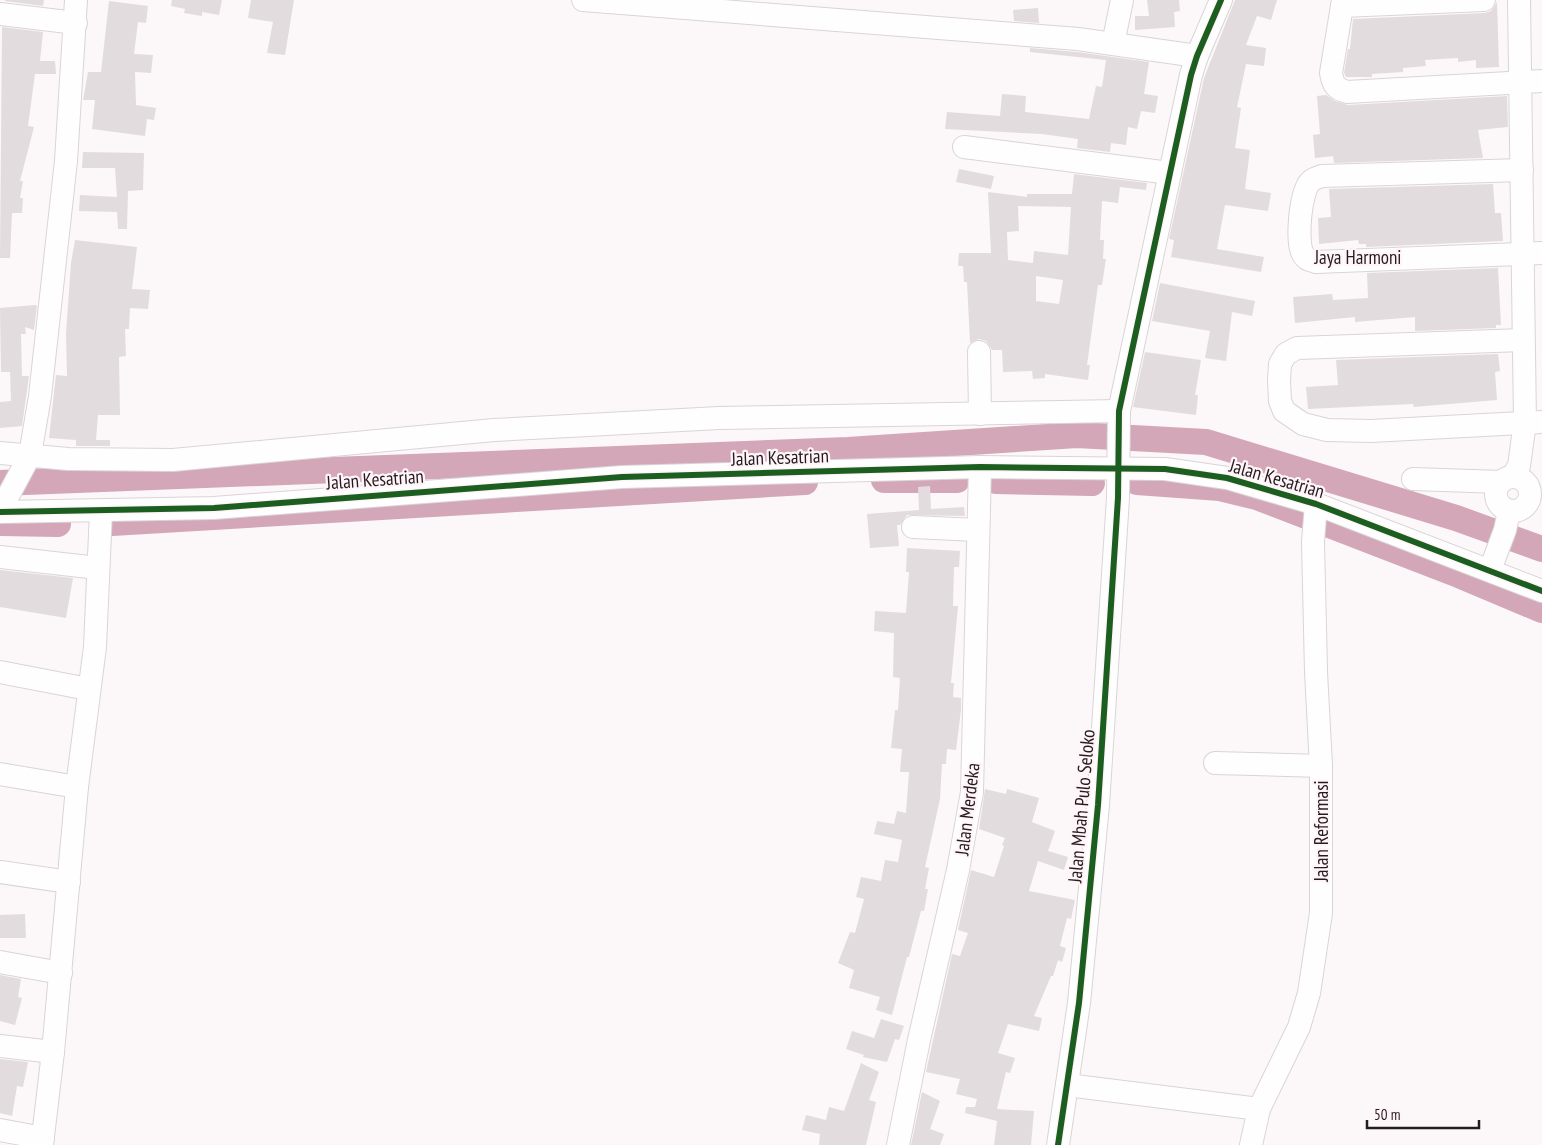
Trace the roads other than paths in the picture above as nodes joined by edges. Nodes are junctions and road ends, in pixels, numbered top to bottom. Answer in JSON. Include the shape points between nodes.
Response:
{"nodes":[{"id":1,"x":76,"y":0,"type":"edge"},
{"id":2,"x":583,"y":0,"type":"edge"},
{"id":3,"x":1122,"y":0,"type":"edge"},
{"id":4,"x":1221,"y":0,"type":"edge"},
{"id":5,"x":1484,"y":0,"type":"edge"},
{"id":6,"x":1519,"y":0,"type":"edge"},
{"id":7,"x":1343,"y":3,"type":"edge"},
{"id":8,"x":0,"y":14,"type":"edge"},
{"id":9,"x":76,"y":22,"type":"junction"},
{"id":10,"x":1113,"y":44,"type":"junction"},
{"id":11,"x":1197,"y":56,"type":"junction"},
{"id":12,"x":1532,"y":82,"type":"edge"},
{"id":13,"x":964,"y":147,"type":"dead end"},
{"id":14,"x":1522,"y":170,"type":"junction"},
{"id":15,"x":1170,"y":173,"type":"junction"},
{"id":16,"x":1532,"y":252,"type":"edge"},
{"id":17,"x":1524,"y":340,"type":"junction"},
{"id":18,"x":979,"y":352,"type":"dead end"},
{"id":19,"x":979,"y":405,"type":"junction"},
{"id":20,"x":1119,"y":417,"type":"junction"},
{"id":21,"x":1534,"y":422,"type":"edge"},
{"id":22,"x":0,"y":453,"type":"edge"},
{"id":23,"x":28,"y":459,"type":"junction"},
{"id":24,"x":1118,"y":475,"type":"junction"},
{"id":25,"x":980,"y":477,"type":"junction"},
{"id":26,"x":1413,"y":479,"type":"dead end"},
{"id":27,"x":1521,"y":480,"type":"edge"},
{"id":28,"x":3,"y":507,"type":"edge"},
{"id":29,"x":1316,"y":509,"type":"junction"},
{"id":30,"x":102,"y":521,"type":"junction"},
{"id":31,"x":913,"y":527,"type":"dead end"},
{"id":32,"x":977,"y":530,"type":"junction"},
{"id":33,"x":0,"y":557,"type":"edge"},
{"id":34,"x":1492,"y":565,"type":"junction"},
{"id":35,"x":98,"y":568,"type":"junction"},
{"id":36,"x":1542,"y":591,"type":"edge"},
{"id":37,"x":0,"y":672,"type":"edge"},
{"id":38,"x":88,"y":688,"type":"junction"},
{"id":39,"x":1215,"y":762,"type":"dead end"},
{"id":40,"x":1321,"y":766,"type":"junction"},
{"id":41,"x":0,"y":774,"type":"edge"},
{"id":42,"x":77,"y":786,"type":"junction"},
{"id":43,"x":0,"y":872,"type":"edge"},
{"id":44,"x":69,"y":882,"type":"junction"},
{"id":45,"x":0,"y":962,"type":"edge"},
{"id":46,"x":61,"y":973,"type":"junction"},
{"id":47,"x":0,"y":1046,"type":"edge"},
{"id":48,"x":53,"y":1052,"type":"junction"},
{"id":49,"x":1067,"y":1086,"type":"junction"},
{"id":50,"x":1258,"y":1109,"type":"junction"},
{"id":51,"x":0,"y":1130,"type":"edge"},
{"id":52,"x":42,"y":1142,"type":"edge"},
{"id":53,"x":898,"y":1145,"type":"edge"},
{"id":54,"x":1058,"y":1145,"type":"edge"},
{"id":55,"x":1250,"y":1145,"type":"edge"}],
"edges":[{"from":1,"to":9,"type":"street"},
{"from":2,"to":10,"type":"street","via":[[979,30]]},
{"from":3,"to":10,"type":"street"},
{"from":4,"to":11,"type":"street","name":"Jalan Mbah Pulo Seloko"},
{"from":5,"to":7,"type":"street"},
{"from":6,"to":12,"type":"street"},
{"from":7,"to":12,"type":"street","via":[[1331,73],[1332,82],[1338,90]]},
{"from":8,"to":9,"type":"street"},
{"from":9,"to":23,"type":"street","via":[[66,160],[40,396]]},
{"from":10,"to":11,"type":"street"},
{"from":11,"to":15,"type":"street","name":"Jalan Mbah Pulo Seloko"},
{"from":12,"to":14,"type":"street"},
{"from":13,"to":15,"type":"street"},
{"from":14,"to":16,"type":"street"},
{"from":14,"to":16,"type":"street","name":"Jaya Harmoni","via":[[1322,176],[1311,181],[1305,191],[1300,244],[1308,260],[1316,262]]},
{"from":15,"to":20,"type":"street","name":"Jalan Mbah Pulo Seloko"},
{"from":16,"to":17,"type":"street"},
{"from":17,"to":21,"type":"street"},
{"from":17,"to":21,"type":"street","via":[[1297,348],[1286,354],[1280,364],[1280,401],[1284,411],[1303,424],[1327,430],[1371,431]]},
{"from":18,"to":19,"type":"street"},
{"from":19,"to":20,"type":"street"},
{"from":19,"to":23,"type":"street","via":[[494,430],[173,460]]},
{"from":20,"to":24,"type":"street","name":"Jalan Mbah Pulo Seloko"},
{"from":21,"to":27,"type":"street","via":[[1519,466]]},
{"from":22,"to":23,"type":"street"},
{"from":23,"to":28,"type":"street"},
{"from":24,"to":25,"type":"street","name":"Jalan Kesatrian"},
{"from":24,"to":29,"type":"street","name":"Jalan Kesatrian","via":[[1165,469],[1204,474],[1227,478]]},
{"from":24,"to":49,"type":"street","name":"Jalan Mbah Pulo Seloko","via":[[1098,805],[1079,1003]]},
{"from":25,"to":30,"type":"street","name":"Jalan Kesatrian","via":[[622,476],[214,508]]},
{"from":25,"to":32,"type":"street","name":"Jalan Merdeka"},
{"from":26,"to":27,"type":"street"},
{"from":27,"to":34,"type":"street","via":[[1530,500],[1527,506],[1507,520]]},
{"from":28,"to":30,"type":"street","name":"Jalan Kesatrian"},
{"from":29,"to":34,"type":"street","name":"Jalan Kesatrian"},
{"from":29,"to":40,"type":"street","name":"Jalan Reformasi","via":[[1316,672]]},
{"from":30,"to":35,"type":"street"},
{"from":31,"to":32,"type":"street"},
{"from":32,"to":53,"type":"street","name":"Jalan Merdeka","via":[[972,792]]},
{"from":33,"to":35,"type":"street"},
{"from":34,"to":36,"type":"street","name":"Jalan Kesatrian"},
{"from":35,"to":38,"type":"street","via":[[95,647]]},
{"from":37,"to":38,"type":"street"},
{"from":38,"to":42,"type":"street"},
{"from":39,"to":40,"type":"street"},
{"from":40,"to":50,"type":"street","name":"Jalan Reformasi","via":[[1321,913],[1310,993],[1299,1027]]},
{"from":41,"to":42,"type":"street"},
{"from":42,"to":44,"type":"street"},
{"from":43,"to":44,"type":"street"},
{"from":44,"to":46,"type":"street"},
{"from":45,"to":46,"type":"street"},
{"from":46,"to":48,"type":"street"},
{"from":47,"to":48,"type":"street"},
{"from":48,"to":52,"type":"street"},
{"from":49,"to":50,"type":"street"},
{"from":49,"to":54,"type":"street","name":"Jalan Mbah Pulo Seloko"},
{"from":50,"to":55,"type":"street","name":"Jalan Reformasi"},
{"from":51,"to":52,"type":"street"}]}
